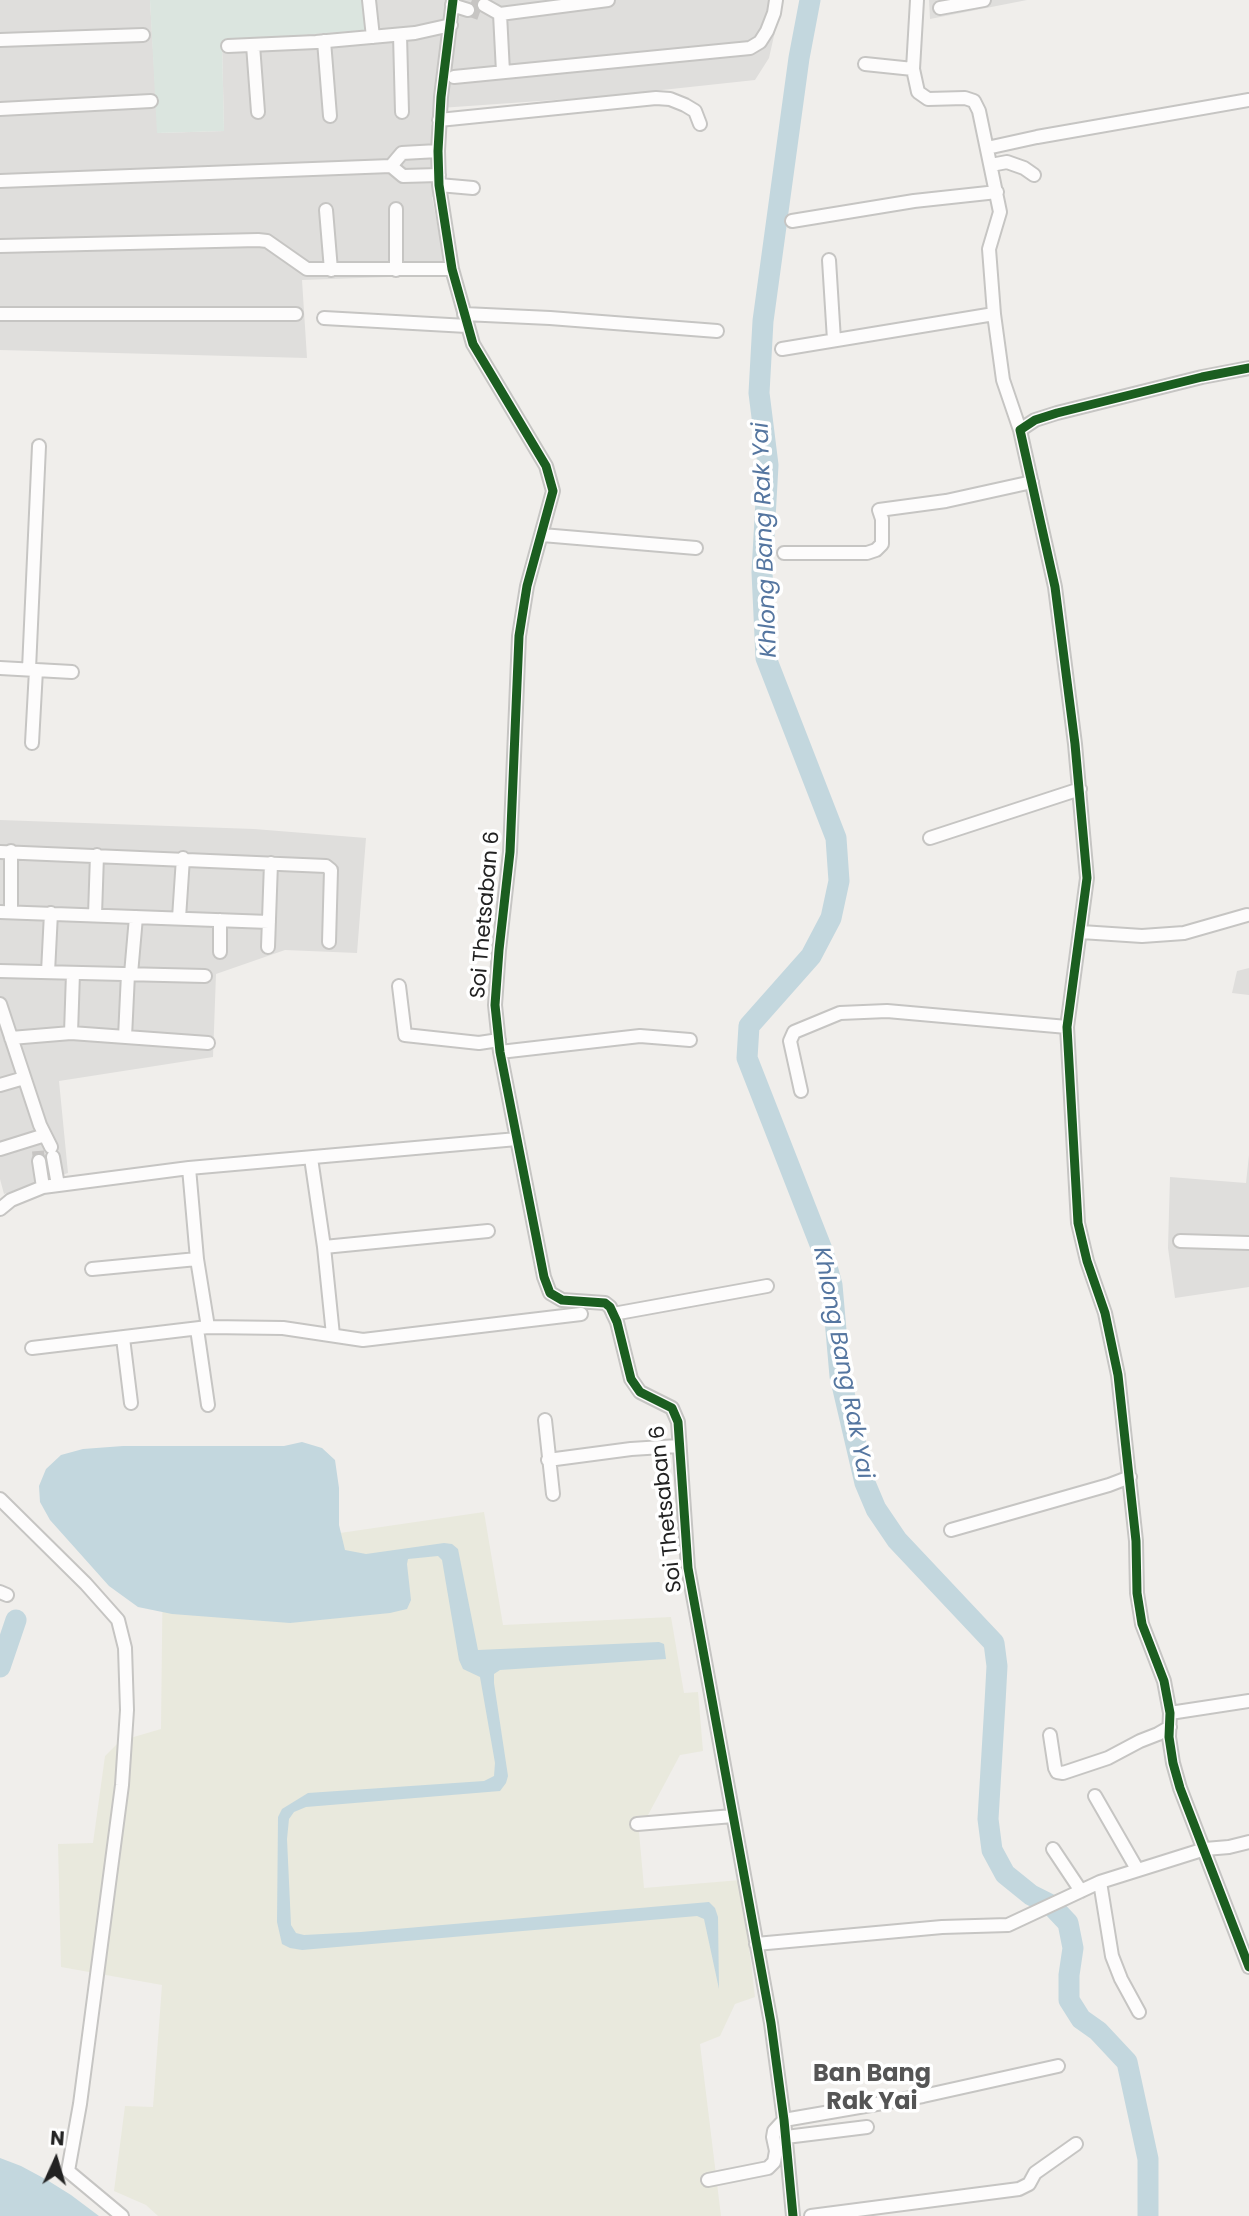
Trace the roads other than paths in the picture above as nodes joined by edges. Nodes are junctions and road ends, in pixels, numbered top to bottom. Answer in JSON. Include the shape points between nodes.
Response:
{"nodes":[{"id":1,"x":369,"y":0,"type":"edge"},
{"id":2,"x":608,"y":0,"type":"edge"},
{"id":3,"x":776,"y":0,"type":"edge"},
{"id":4,"x":917,"y":0,"type":"edge"},
{"id":5,"x":984,"y":0,"type":"edge"},
{"id":6,"x":453,"y":2,"type":"edge"},
{"id":7,"x":940,"y":8,"type":"dead end"},
{"id":8,"x":468,"y":10,"type":"tunnel mouth"},
{"id":9,"x":451,"y":25,"type":"junction"},
{"id":10,"x":143,"y":34,"type":"dead end"},
{"id":11,"x":400,"y":34,"type":"junction"},
{"id":12,"x":373,"y":37,"type":"junction"},
{"id":13,"x":0,"y":40,"type":"edge"},
{"id":14,"x":324,"y":41,"type":"junction"},
{"id":15,"x":253,"y":45,"type":"junction"},
{"id":16,"x":228,"y":46,"type":"dead end"},
{"id":17,"x":865,"y":64,"type":"dead end"},
{"id":18,"x":913,"y":69,"type":"junction"},
{"id":19,"x":503,"y":72,"type":"junction"},
{"id":20,"x":454,"y":78,"type":"dead end"},
{"id":21,"x":1249,"y":100,"type":"edge"},
{"id":22,"x":151,"y":101,"type":"dead end"},
{"id":23,"x":0,"y":109,"type":"edge"},
{"id":24,"x":258,"y":112,"type":"dead end"},
{"id":25,"x":402,"y":112,"type":"dead end"},
{"id":26,"x":330,"y":116,"type":"dead end"},
{"id":27,"x":439,"y":120,"type":"junction"},
{"id":28,"x":700,"y":124,"type":"dead end"},
{"id":29,"x":987,"y":148,"type":"junction"},
{"id":30,"x":438,"y":151,"type":"junction"},
{"id":31,"x":991,"y":165,"type":"junction"},
{"id":32,"x":391,"y":166,"type":"junction"},
{"id":33,"x":1034,"y":175,"type":"dead end"},
{"id":34,"x":439,"y":180,"type":"junction"},
{"id":35,"x":0,"y":181,"type":"edge"},
{"id":36,"x":473,"y":188,"type":"dead end"},
{"id":37,"x":997,"y":192,"type":"junction"},
{"id":38,"x":396,"y":209,"type":"dead end"},
{"id":39,"x":326,"y":210,"type":"dead end"},
{"id":40,"x":792,"y":221,"type":"dead end"},
{"id":41,"x":0,"y":246,"type":"edge"},
{"id":42,"x":828,"y":260,"type":"dead end"},
{"id":43,"x":452,"y":269,"type":"junction"},
{"id":44,"x":331,"y":270,"type":"junction"},
{"id":45,"x":396,"y":270,"type":"junction"},
{"id":46,"x":0,"y":314,"type":"edge"},
{"id":47,"x":296,"y":314,"type":"dead end"},
{"id":48,"x":994,"y":314,"type":"junction"},
{"id":49,"x":324,"y":318,"type":"dead end"},
{"id":50,"x":465,"y":320,"type":"junction"},
{"id":51,"x":717,"y":331,"type":"dead end"},
{"id":52,"x":834,"y":340,"type":"junction"},
{"id":53,"x":782,"y":349,"type":"dead end"},
{"id":54,"x":1249,"y":368,"type":"edge"},
{"id":55,"x":1020,"y":430,"type":"junction"},
{"id":56,"x":39,"y":446,"type":"dead end"},
{"id":57,"x":1032,"y":482,"type":"junction"},
{"id":58,"x":542,"y":536,"type":"junction"},
{"id":59,"x":696,"y":548,"type":"dead end"},
{"id":60,"x":784,"y":553,"type":"dead end"},
{"id":61,"x":0,"y":668,"type":"edge"},
{"id":62,"x":33,"y":670,"type":"junction"},
{"id":63,"x":72,"y":672,"type":"dead end"},
{"id":64,"x":33,"y":743,"type":"dead end"},
{"id":65,"x":1080,"y":789,"type":"junction"},
{"id":66,"x":930,"y":838,"type":"dead end"},
{"id":67,"x":6,"y":851,"type":"edge"},
{"id":68,"x":97,"y":855,"type":"junction"},
{"id":69,"x":183,"y":858,"type":"junction"},
{"id":70,"x":271,"y":863,"type":"junction"},
{"id":71,"x":5,"y":912,"type":"edge"},
{"id":72,"x":51,"y":913,"type":"junction"},
{"id":73,"x":95,"y":915,"type":"junction"},
{"id":74,"x":1247,"y":915,"type":"dead end"},
{"id":75,"x":136,"y":917,"type":"junction"},
{"id":76,"x":179,"y":918,"type":"junction"},
{"id":77,"x":220,"y":920,"type":"junction"},
{"id":78,"x":269,"y":922,"type":"junction"},
{"id":79,"x":1081,"y":932,"type":"junction"},
{"id":80,"x":329,"y":942,"type":"dead end"},
{"id":81,"x":268,"y":947,"type":"dead end"},
{"id":82,"x":220,"y":952,"type":"dead end"},
{"id":83,"x":0,"y":971,"type":"edge"},
{"id":84,"x":48,"y":972,"type":"junction"},
{"id":85,"x":73,"y":973,"type":"junction"},
{"id":86,"x":129,"y":974,"type":"junction"},
{"id":87,"x":205,"y":976,"type":"dead end"},
{"id":88,"x":399,"y":986,"type":"dead end"},
{"id":89,"x":0,"y":1004,"type":"edge"},
{"id":90,"x":3,"y":1022,"type":"edge"},
{"id":91,"x":1067,"y":1027,"type":"junction"},
{"id":92,"x":71,"y":1034,"type":"junction"},
{"id":93,"x":125,"y":1037,"type":"junction"},
{"id":94,"x":11,"y":1038,"type":"junction"},
{"id":95,"x":691,"y":1040,"type":"dead end"},
{"id":96,"x":208,"y":1043,"type":"dead end"},
{"id":97,"x":499,"y":1046,"type":"junction"},
{"id":98,"x":24,"y":1078,"type":"junction"},
{"id":99,"x":0,"y":1085,"type":"edge"},
{"id":100,"x":801,"y":1091,"type":"dead end"},
{"id":101,"x":517,"y":1139,"type":"junction"},
{"id":102,"x":44,"y":1145,"type":"junction"},
{"id":103,"x":0,"y":1149,"type":"edge"},
{"id":104,"x":311,"y":1158,"type":"junction"},
{"id":105,"x":189,"y":1168,"type":"junction"},
{"id":106,"x":58,"y":1185,"type":"junction"},
{"id":107,"x":43,"y":1187,"type":"junction"},
{"id":108,"x":0,"y":1209,"type":"edge"},
{"id":109,"x":488,"y":1231,"type":"dead end"},
{"id":110,"x":1180,"y":1241,"type":"dead end"},
{"id":111,"x":1249,"y":1243,"type":"edge"},
{"id":112,"x":324,"y":1247,"type":"junction"},
{"id":113,"x":197,"y":1259,"type":"junction"},
{"id":114,"x":92,"y":1269,"type":"dead end"},
{"id":115,"x":767,"y":1286,"type":"dead end"},
{"id":116,"x":581,"y":1314,"type":"dead end"},
{"id":117,"x":613,"y":1314,"type":"junction"},
{"id":118,"x":202,"y":1328,"type":"junction"},
{"id":119,"x":333,"y":1335,"type":"junction"},
{"id":120,"x":123,"y":1338,"type":"junction"},
{"id":121,"x":32,"y":1348,"type":"dead end"},
{"id":122,"x":131,"y":1403,"type":"dead end"},
{"id":123,"x":208,"y":1405,"type":"dead end"},
{"id":124,"x":545,"y":1420,"type":"dead end"},
{"id":125,"x":678,"y":1446,"type":"junction"},
{"id":126,"x":548,"y":1460,"type":"junction"},
{"id":127,"x":1130,"y":1477,"type":"junction"},
{"id":128,"x":553,"y":1494,"type":"dead end"},
{"id":129,"x":0,"y":1499,"type":"edge"},
{"id":130,"x":951,"y":1530,"type":"dead end"},
{"id":131,"x":1249,"y":1701,"type":"edge"},
{"id":132,"x":1170,"y":1713,"type":"junction"},
{"id":133,"x":1170,"y":1727,"type":"junction"},
{"id":134,"x":1050,"y":1735,"type":"dead end"},
{"id":135,"x":1095,"y":1796,"type":"dead end"},
{"id":136,"x":733,"y":1816,"type":"junction"},
{"id":137,"x":637,"y":1824,"type":"dead end"},
{"id":138,"x":1249,"y":1842,"type":"edge"},
{"id":139,"x":1053,"y":1849,"type":"dead end"},
{"id":140,"x":1205,"y":1849,"type":"junction"},
{"id":141,"x":1137,"y":1870,"type":"junction"},
{"id":142,"x":1100,"y":1882,"type":"junction"},
{"id":143,"x":1081,"y":1891,"type":"junction"},
{"id":144,"x":756,"y":1944,"type":"junction"},
{"id":145,"x":1249,"y":1967,"type":"edge"},
{"id":146,"x":1139,"y":2012,"type":"dead end"},
{"id":147,"x":1058,"y":2066,"type":"dead end"},
{"id":148,"x":784,"y":2120,"type":"junction"},
{"id":149,"x":866,"y":2127,"type":"dead end"},
{"id":150,"x":786,"y":2137,"type":"junction"},
{"id":151,"x":1076,"y":2144,"type":"dead end"},
{"id":152,"x":708,"y":2180,"type":"dead end"},
{"id":153,"x":122,"y":2216,"type":"edge"},
{"id":154,"x":793,"y":2216,"type":"edge"},
{"id":155,"x":811,"y":2216,"type":"edge"}],
"edges":[{"from":1,"to":12,"type":"street"},
{"from":2,"to":19,"type":"street","via":[[490,12]]},
{"from":3,"to":19,"type":"street","via":[[767,31],[761,42],[750,48]]},
{"from":4,"to":18,"type":"street"},
{"from":5,"to":7,"type":"street"},
{"from":6,"to":8,"type":"street"},
{"from":6,"to":9,"type":"street","name":"Soi Thetsaban 6"},
{"from":9,"to":11,"type":"street"},
{"from":9,"to":27,"type":"street","name":"Soi Thetsaban 6"},
{"from":10,"to":13,"type":"street"},
{"from":11,"to":12,"type":"street"},
{"from":11,"to":25,"type":"street"},
{"from":12,"to":14,"type":"street"},
{"from":14,"to":15,"type":"street"},
{"from":14,"to":26,"type":"street"},
{"from":15,"to":16,"type":"street"},
{"from":15,"to":24,"type":"street"},
{"from":17,"to":18,"type":"street"},
{"from":18,"to":29,"type":"street","via":[[918,92],[928,99],[974,101]]},
{"from":19,"to":20,"type":"street"},
{"from":21,"to":29,"type":"street"},
{"from":22,"to":23,"type":"street"},
{"from":27,"to":28,"type":"street","via":[[656,98],[685,105],[695,111]]},
{"from":27,"to":30,"type":"street","name":"Soi Thetsaban 6"},
{"from":29,"to":31,"type":"street"},
{"from":30,"to":32,"type":"street","via":[[402,153]]},
{"from":30,"to":34,"type":"street","name":"Soi Thetsaban 6"},
{"from":31,"to":33,"type":"street","via":[[1007,162]]},
{"from":31,"to":37,"type":"street"},
{"from":32,"to":34,"type":"street","via":[[403,176]]},
{"from":32,"to":35,"type":"street"},
{"from":34,"to":36,"type":"street"},
{"from":34,"to":43,"type":"street","name":"Soi Thetsaban 6"},
{"from":37,"to":40,"type":"street"},
{"from":37,"to":48,"type":"street","via":[[1000,212],[989,249]]},
{"from":38,"to":45,"type":"street"},
{"from":39,"to":44,"type":"street"},
{"from":41,"to":44,"type":"street","via":[[258,240],[267,241],[307,269]]},
{"from":42,"to":52,"type":"street"},
{"from":43,"to":45,"type":"street"},
{"from":43,"to":50,"type":"street","name":"Soi Thetsaban 6"},
{"from":44,"to":45,"type":"street"},
{"from":46,"to":47,"type":"street"},
{"from":48,"to":52,"type":"street"},
{"from":48,"to":55,"type":"street","via":[[1003,380]]},
{"from":49,"to":50,"type":"street"},
{"from":50,"to":51,"type":"street","via":[[550,318]]},
{"from":50,"to":58,"type":"street","name":"Soi Thetsaban 6","via":[[482,362],[549,475],[553,499]]},
{"from":52,"to":53,"type":"street"},
{"from":54,"to":55,"type":"street","via":[[1058,413]]},
{"from":55,"to":57,"type":"street"},
{"from":56,"to":62,"type":"street"},
{"from":57,"to":60,"type":"street","via":[[879,510],[882,544],[876,550]]},
{"from":57,"to":65,"type":"street","via":[[1055,587]]},
{"from":58,"to":59,"type":"street"},
{"from":58,"to":97,"type":"street","name":"Soi Thetsaban 6","via":[[519,636],[510,852],[495,1005]]},
{"from":61,"to":62,"type":"street"},
{"from":62,"to":63,"type":"street"},
{"from":62,"to":64,"type":"street"},
{"from":65,"to":66,"type":"street"},
{"from":65,"to":79,"type":"street","via":[[1087,878]]},
{"from":67,"to":68,"type":"street"},
{"from":67,"to":71,"type":"street"},
{"from":68,"to":69,"type":"street"},
{"from":68,"to":73,"type":"street"},
{"from":69,"to":70,"type":"street"},
{"from":69,"to":76,"type":"street"},
{"from":70,"to":78,"type":"street"},
{"from":70,"to":80,"type":"street","via":[[329,867]]},
{"from":71,"to":72,"type":"street"},
{"from":72,"to":73,"type":"street"},
{"from":72,"to":84,"type":"street"},
{"from":73,"to":75,"type":"street"},
{"from":74,"to":79,"type":"street","via":[[1184,933]]},
{"from":75,"to":76,"type":"street"},
{"from":75,"to":86,"type":"street"},
{"from":76,"to":77,"type":"street"},
{"from":77,"to":78,"type":"street"},
{"from":77,"to":82,"type":"street"},
{"from":78,"to":81,"type":"street"},
{"from":79,"to":91,"type":"street"},
{"from":83,"to":84,"type":"street"},
{"from":84,"to":85,"type":"street"},
{"from":85,"to":86,"type":"street"},
{"from":85,"to":92,"type":"street"},
{"from":86,"to":87,"type":"street"},
{"from":86,"to":93,"type":"street"},
{"from":88,"to":97,"type":"street","via":[[405,1035]]},
{"from":89,"to":90,"type":"street"},
{"from":90,"to":94,"type":"street"},
{"from":91,"to":100,"type":"street","via":[[887,1011],[840,1013],[794,1032],[790,1041]]},
{"from":91,"to":127,"type":"street","via":[[1078,1223],[1118,1375]]},
{"from":92,"to":93,"type":"street"},
{"from":92,"to":94,"type":"street"},
{"from":93,"to":96,"type":"street"},
{"from":94,"to":98,"type":"street"},
{"from":95,"to":97,"type":"street","via":[[640,1035]]},
{"from":97,"to":101,"type":"street","name":"Soi Thetsaban 6"},
{"from":98,"to":99,"type":"street"},
{"from":98,"to":102,"type":"street"},
{"from":101,"to":104,"type":"street"},
{"from":101,"to":117,"type":"street","name":"Soi Thetsaban 6","via":[[550,1293],[562,1300],[605,1303]]},
{"from":102,"to":103,"type":"street"},
{"from":102,"to":106,"type":"street"},
{"from":102,"to":107,"type":"street"},
{"from":104,"to":105,"type":"street"},
{"from":104,"to":112,"type":"street"},
{"from":105,"to":106,"type":"street"},
{"from":105,"to":113,"type":"street"},
{"from":106,"to":107,"type":"street"},
{"from":107,"to":108,"type":"street"},
{"from":109,"to":112,"type":"street"},
{"from":110,"to":111,"type":"street"},
{"from":112,"to":119,"type":"street"},
{"from":113,"to":114,"type":"street"},
{"from":113,"to":118,"type":"street"},
{"from":115,"to":117,"type":"street"},
{"from":116,"to":119,"type":"street","via":[[363,1340]]},
{"from":117,"to":125,"type":"street","name":"Soi Thetsaban 6","via":[[631,1378],[640,1392],[672,1408],[678,1422]]},
{"from":118,"to":119,"type":"street","via":[[283,1328]]},
{"from":118,"to":120,"type":"street"},
{"from":118,"to":123,"type":"street"},
{"from":120,"to":121,"type":"street"},
{"from":120,"to":122,"type":"street"},
{"from":124,"to":126,"type":"street"},
{"from":125,"to":126,"type":"street"},
{"from":125,"to":136,"type":"street","name":"Soi Thetsaban 6","via":[[688,1568]]},
{"from":126,"to":128,"type":"street"},
{"from":127,"to":130,"type":"street"},
{"from":127,"to":132,"type":"street","via":[[1142,1623],[1164,1681]]},
{"from":129,"to":153,"type":"street","via":[[117,1620],[125,1648],[122,1785],[68,2171]]},
{"from":131,"to":132,"type":"street"},
{"from":132,"to":133,"type":"street"},
{"from":133,"to":134,"type":"street","via":[[1108,1758],[1063,1773],[1055,1768]]},
{"from":133,"to":140,"type":"street","via":[[1180,1788]]},
{"from":135,"to":141,"type":"street"},
{"from":136,"to":137,"type":"street"},
{"from":136,"to":144,"type":"street","name":"Soi Thetsaban 6"},
{"from":138,"to":140,"type":"street"},
{"from":139,"to":143,"type":"street"},
{"from":140,"to":141,"type":"street"},
{"from":140,"to":145,"type":"street"},
{"from":141,"to":142,"type":"street"},
{"from":142,"to":143,"type":"street"},
{"from":142,"to":146,"type":"street","via":[[1112,1956]]},
{"from":143,"to":144,"type":"street","via":[[1008,1925]]},
{"from":144,"to":148,"type":"street","name":"Soi Thetsaban 6"},
{"from":147,"to":148,"type":"street"},
{"from":148,"to":150,"type":"street","name":"Soi Thetsaban 6"},
{"from":148,"to":152,"type":"street","via":[[774,2131],[776,2151],[768,2168]]},
{"from":149,"to":150,"type":"street"},
{"from":150,"to":154,"type":"street","name":"Soi Thetsaban 6"},
{"from":151,"to":155,"type":"street","via":[[1019,2189]]}]}
